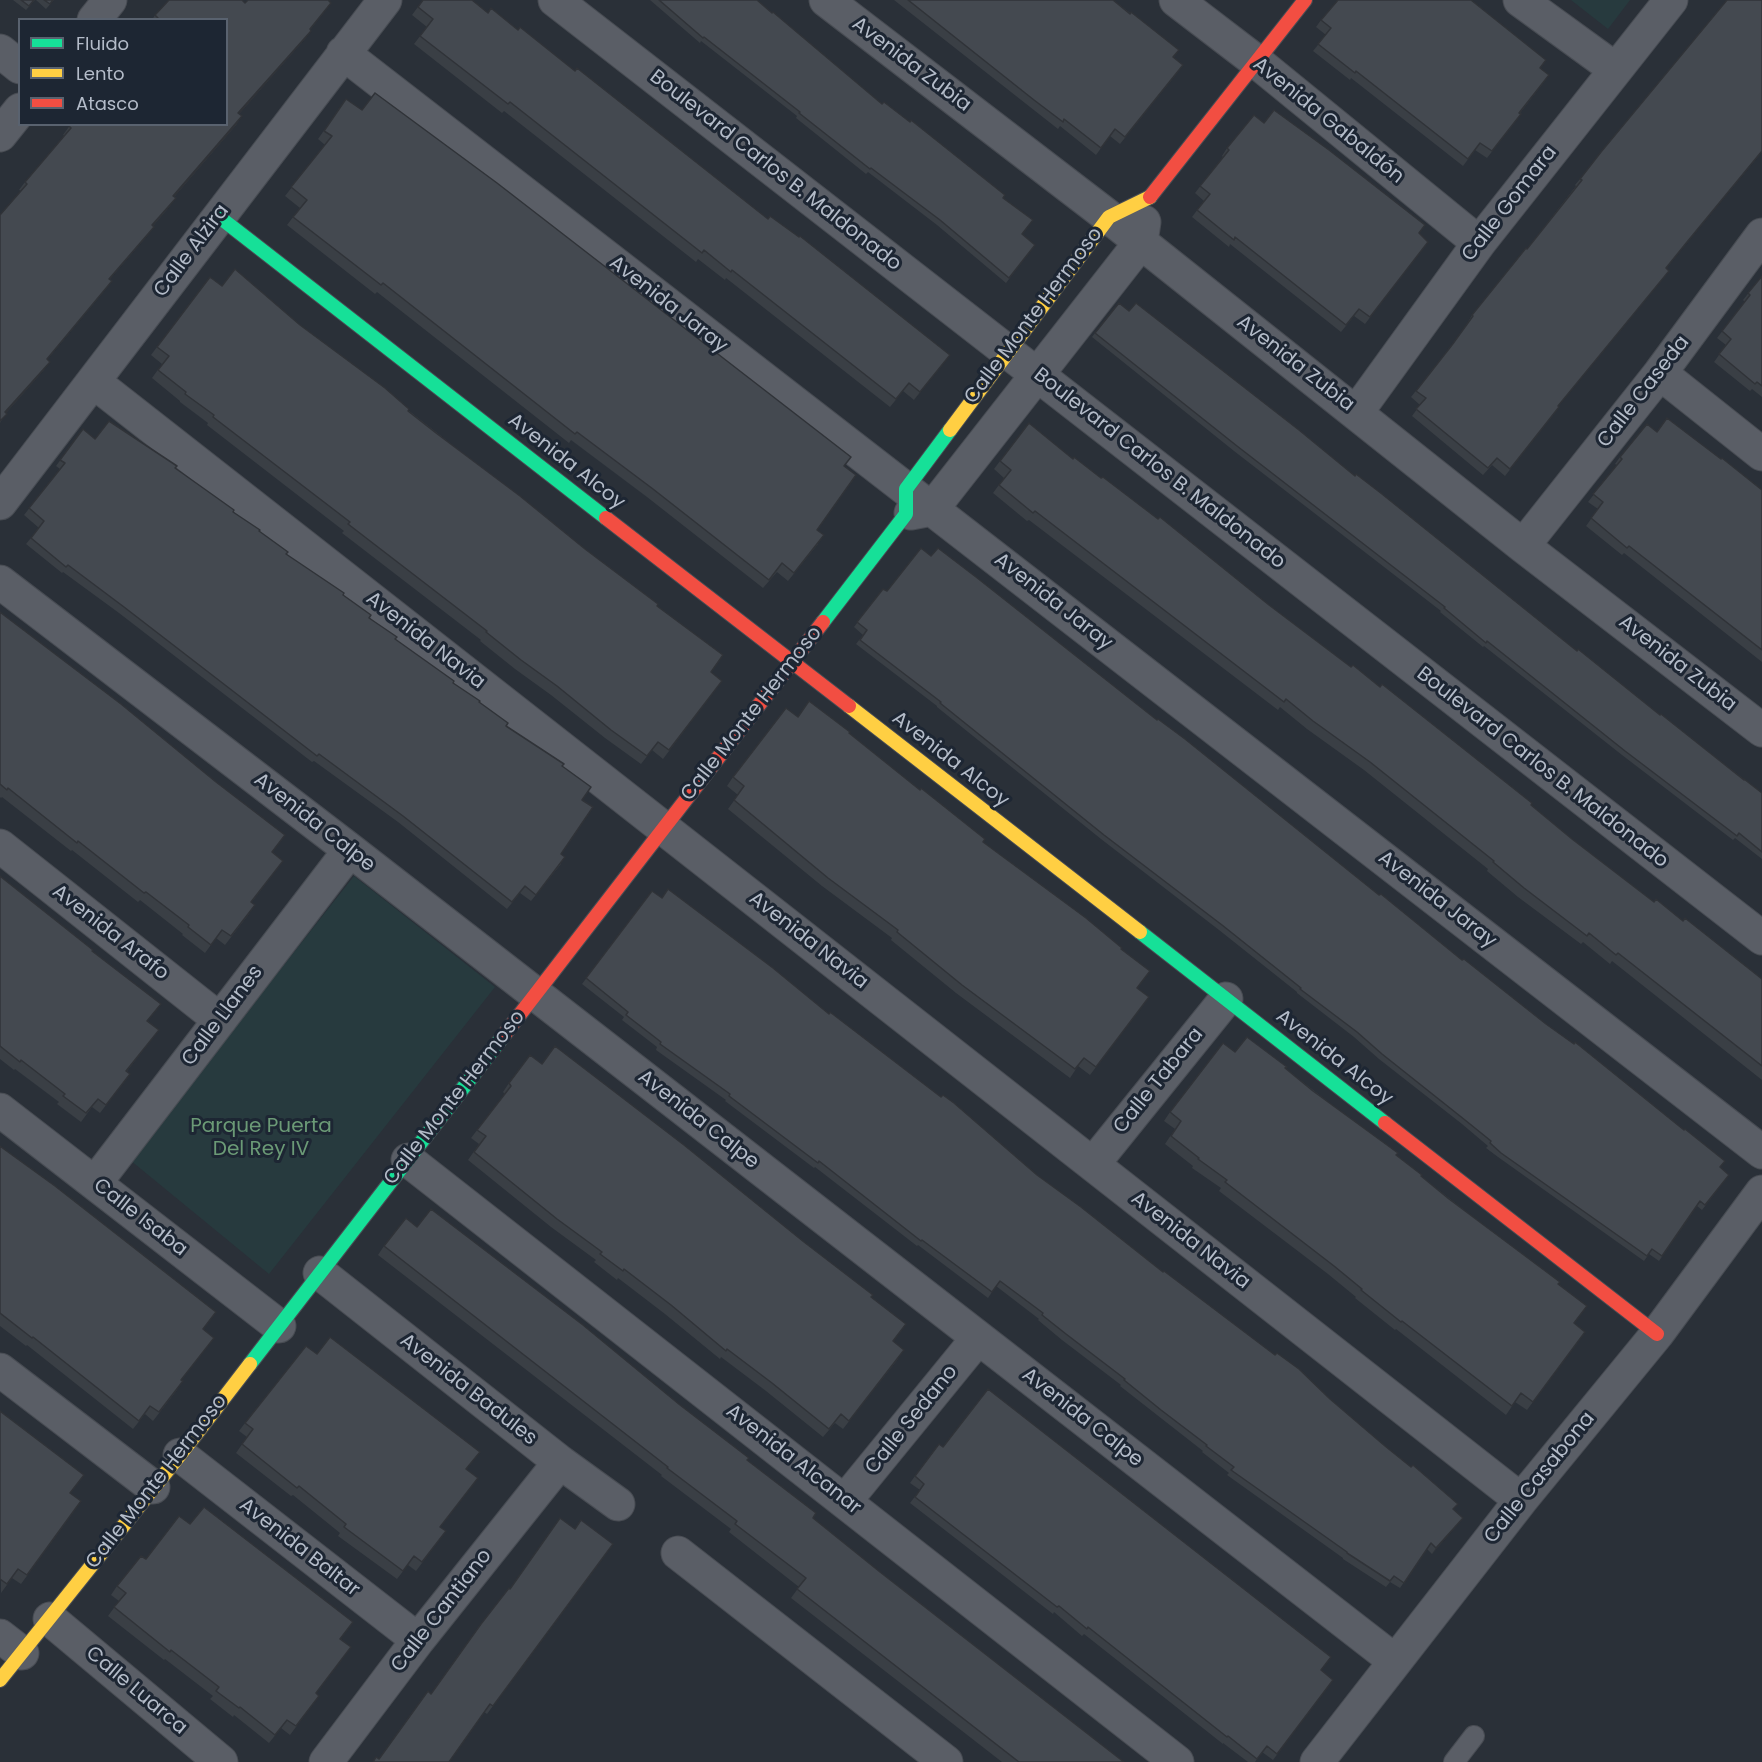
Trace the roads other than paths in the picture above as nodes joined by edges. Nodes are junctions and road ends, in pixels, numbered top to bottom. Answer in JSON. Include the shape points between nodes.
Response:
{"nodes":[{"id":1,"x":110,"y":0,"type":"edge"},
{"id":2,"x":385,"y":0,"type":"edge"},
{"id":3,"x":555,"y":0,"type":"edge"},
{"id":4,"x":826,"y":0,"type":"edge"},
{"id":5,"x":1176,"y":0,"type":"edge"},
{"id":6,"x":1305,"y":0,"type":"edge"},
{"id":7,"x":1520,"y":0,"type":"edge"},
{"id":8,"x":1671,"y":0,"type":"edge"},
{"id":9,"x":96,"y":18,"type":"edge"},
{"id":10,"x":0,"y":51,"type":"edge"},
{"id":11,"x":343,"y":53,"type":"junction"},
{"id":12,"x":1257,"y":62,"type":"junction"},
{"id":13,"x":18,"y":65,"type":"edge"},
{"id":14,"x":1615,"y":69,"type":"junction"},
{"id":15,"x":18,"y":112,"type":"edge"},
{"id":16,"x":0,"y":135,"type":"edge"},
{"id":17,"x":1149,"y":199,"type":"junction"},
{"id":18,"x":218,"y":216,"type":"junction"},
{"id":19,"x":1109,"y":217,"type":"junction"},
{"id":20,"x":1762,"y":235,"type":"edge"},
{"id":21,"x":1141,"y":242,"type":"junction"},
{"id":22,"x":1479,"y":243,"type":"junction"},
{"id":23,"x":1007,"y":351,"type":"junction"},
{"id":24,"x":1660,"y":373,"type":"junction"},
{"id":25,"x":1037,"y":374,"type":"junction"},
{"id":26,"x":94,"y":382,"type":"junction"},
{"id":27,"x":1356,"y":413,"type":"junction"},
{"id":28,"x":1762,"y":454,"type":"edge"},
{"id":29,"x":0,"y":503,"type":"edge"},
{"id":30,"x":915,"y":504,"type":"junction"},
{"id":31,"x":1523,"y":546,"type":"junction"},
{"id":32,"x":0,"y":582,"type":"edge"},
{"id":33,"x":792,"y":662,"type":"junction"},
{"id":34,"x":1762,"y":730,"type":"edge"},
{"id":35,"x":664,"y":828,"type":"junction"},
{"id":36,"x":0,"y":846,"type":"edge"},
{"id":37,"x":350,"y":850,"type":"junction"},
{"id":38,"x":1762,"y":938,"type":"edge"},
{"id":39,"x":536,"y":994,"type":"junction"},
{"id":40,"x":1226,"y":999,"type":"junction"},
{"id":41,"x":220,"y":1020,"type":"junction"},
{"id":42,"x":0,"y":1110,"type":"edge"},
{"id":43,"x":1762,"y":1152,"type":"edge"},
{"id":44,"x":408,"y":1160,"type":"junction"},
{"id":45,"x":1093,"y":1164,"type":"junction"},
{"id":46,"x":95,"y":1183,"type":"junction"},
{"id":47,"x":1762,"y":1192,"type":"edge"},
{"id":48,"x":320,"y":1273,"type":"junction"},
{"id":49,"x":279,"y":1326,"type":"junction"},
{"id":50,"x":1657,"y":1334,"type":"junction"},
{"id":51,"x":978,"y":1338,"type":"junction"},
{"id":52,"x":0,"y":1370,"type":"edge"},
{"id":53,"x":180,"y":1455,"type":"junction"},
{"id":54,"x":560,"y":1462,"type":"junction"},
{"id":55,"x":153,"y":1487,"type":"junction"},
{"id":56,"x":1521,"y":1500,"type":"junction"},
{"id":57,"x":845,"y":1501,"type":"junction"},
{"id":58,"x":618,"y":1504,"type":"dead end"},
{"id":59,"x":678,"y":1553,"type":"dead end"},
{"id":60,"x":50,"y":1619,"type":"junction"},
{"id":61,"x":418,"y":1640,"type":"junction"},
{"id":62,"x":11,"y":1645,"type":"edge"},
{"id":63,"x":1395,"y":1660,"type":"junction"},
{"id":64,"x":0,"y":1680,"type":"edge"},
{"id":65,"x":1474,"y":1736,"type":"dead end"},
{"id":66,"x":221,"y":1762,"type":"edge"},
{"id":67,"x":326,"y":1762,"type":"edge"},
{"id":68,"x":946,"y":1762,"type":"edge"},
{"id":69,"x":1177,"y":1762,"type":"edge"},
{"id":70,"x":1317,"y":1762,"type":"edge"},
{"id":71,"x":1454,"y":1762,"type":"edge"}],
"edges":[{"from":1,"to":9,"type":"street"},
{"from":2,"to":11,"type":"street","name":"Calle Alzira"},
{"from":3,"to":23,"type":"street","name":"Boulevard Carlos B. Maldonado"},
{"from":4,"to":19,"type":"street","name":"Avenida Zubia"},
{"from":5,"to":12,"type":"street","name":"Avenida Gabaldón"},
{"from":6,"to":12,"type":"street","name":"Calle Monte Hermoso"},
{"from":7,"to":14,"type":"street"},
{"from":8,"to":14,"type":"street","name":"Calle Gomara"},
{"from":10,"to":13,"type":"street"},
{"from":11,"to":18,"type":"street","name":"Calle Alzira"},
{"from":11,"to":30,"type":"street","name":"Avenida Jaray"},
{"from":12,"to":17,"type":"street","name":"Calle Monte Hermoso"},
{"from":12,"to":22,"type":"street","name":"Avenida Gabaldón"},
{"from":14,"to":22,"type":"street","name":"Calle Gomara"},
{"from":15,"to":16,"type":"street"},
{"from":17,"to":19,"type":"street","name":"Calle Monte Hermoso"},
{"from":17,"to":21,"type":"street","name":"Calle Monte Hermoso"},
{"from":18,"to":26,"type":"street","name":"Calle Alzira"},
{"from":18,"to":33,"type":"street","name":"Avenida Alcoy"},
{"from":19,"to":21,"type":"street","name":"Avenida Zubia"},
{"from":19,"to":23,"type":"street","name":"Calle Monte Hermoso"},
{"from":20,"to":24,"type":"street","name":"Calle Caseda"},
{"from":21,"to":25,"type":"street","name":"Calle Monte Hermoso"},
{"from":21,"to":27,"type":"street","name":"Avenida Zubia"},
{"from":22,"to":27,"type":"street","name":"Calle Gomara"},
{"from":23,"to":25,"type":"street","name":"Boulevard Carlos B. Maldonado"},
{"from":23,"to":30,"type":"street","name":"Calle Monte Hermoso"},
{"from":24,"to":28,"type":"street"},
{"from":24,"to":31,"type":"street","name":"Calle Caseda"},
{"from":25,"to":30,"type":"street","name":"Calle Monte Hermoso"},
{"from":25,"to":38,"type":"street","name":"Boulevard Carlos B. Maldonado"},
{"from":26,"to":29,"type":"street","name":"Calle Alzira"},
{"from":26,"to":35,"type":"street","name":"Avenida Navia"},
{"from":27,"to":31,"type":"street","name":"Avenida Zubia"},
{"from":30,"to":33,"type":"street","name":"Calle Monte Hermoso"},
{"from":30,"to":43,"type":"street","name":"Avenida Jaray"},
{"from":31,"to":34,"type":"street","name":"Avenida Zubia"},
{"from":32,"to":37,"type":"street","name":"Avenida Calpe"},
{"from":33,"to":35,"type":"street","name":"Calle Monte Hermoso"},
{"from":33,"to":40,"type":"street","name":"Avenida Alcoy"},
{"from":35,"to":39,"type":"street","name":"Calle Monte Hermoso"},
{"from":35,"to":45,"type":"street","name":"Avenida Navia"},
{"from":36,"to":41,"type":"street","name":"Avenida Arafo"},
{"from":37,"to":39,"type":"street","name":"Avenida Calpe"},
{"from":37,"to":41,"type":"street","name":"Calle Llanes"},
{"from":39,"to":44,"type":"street","name":"Calle Monte Hermoso"},
{"from":39,"to":51,"type":"street","name":"Avenida Calpe"},
{"from":40,"to":45,"type":"street","name":"Calle Tabara"},
{"from":40,"to":50,"type":"street","name":"Avenida Alcoy"},
{"from":41,"to":46,"type":"street","name":"Calle Llanes"},
{"from":42,"to":46,"type":"street","name":"Calle Isaba"},
{"from":44,"to":48,"type":"street","name":"Calle Monte Hermoso"},
{"from":44,"to":57,"type":"street","name":"Avenida Alcanar"},
{"from":45,"to":56,"type":"street","name":"Avenida Navia"},
{"from":46,"to":49,"type":"street","name":"Calle Isaba"},
{"from":47,"to":50,"type":"street","name":"Calle Casabona"},
{"from":48,"to":49,"type":"street","name":"Calle Monte Hermoso"},
{"from":48,"to":54,"type":"street","name":"Avenida Badules"},
{"from":49,"to":53,"type":"street","name":"Calle Monte Hermoso"},
{"from":50,"to":56,"type":"street","name":"Calle Casabona"},
{"from":51,"to":57,"type":"street","name":"Calle Sedano"},
{"from":51,"to":63,"type":"street","name":"Avenida Calpe"},
{"from":52,"to":55,"type":"street"},
{"from":53,"to":55,"type":"street","name":"Calle Monte Hermoso"},
{"from":53,"to":61,"type":"street","name":"Avenida Baltar"},
{"from":54,"to":58,"type":"street","name":"Avenida Badules"},
{"from":54,"to":61,"type":"street","name":"Calle Cantiano"},
{"from":55,"to":60,"type":"street","name":"Calle Monte Hermoso"},
{"from":56,"to":63,"type":"street","name":"Calle Casabona"},
{"from":57,"to":69,"type":"street","name":"Avenida Alcanar"},
{"from":59,"to":68,"type":"street"},
{"from":60,"to":62,"type":"street","name":"Calle Monte Hermoso"},
{"from":60,"to":66,"type":"street","name":"Calle Luarca"},
{"from":61,"to":67,"type":"street","name":"Calle Cantiano"},
{"from":62,"to":64,"type":"street","name":"Calle Monte Hermoso"},
{"from":63,"to":70,"type":"street","name":"Calle Casabona"},
{"from":65,"to":71,"type":"lane"}]}
